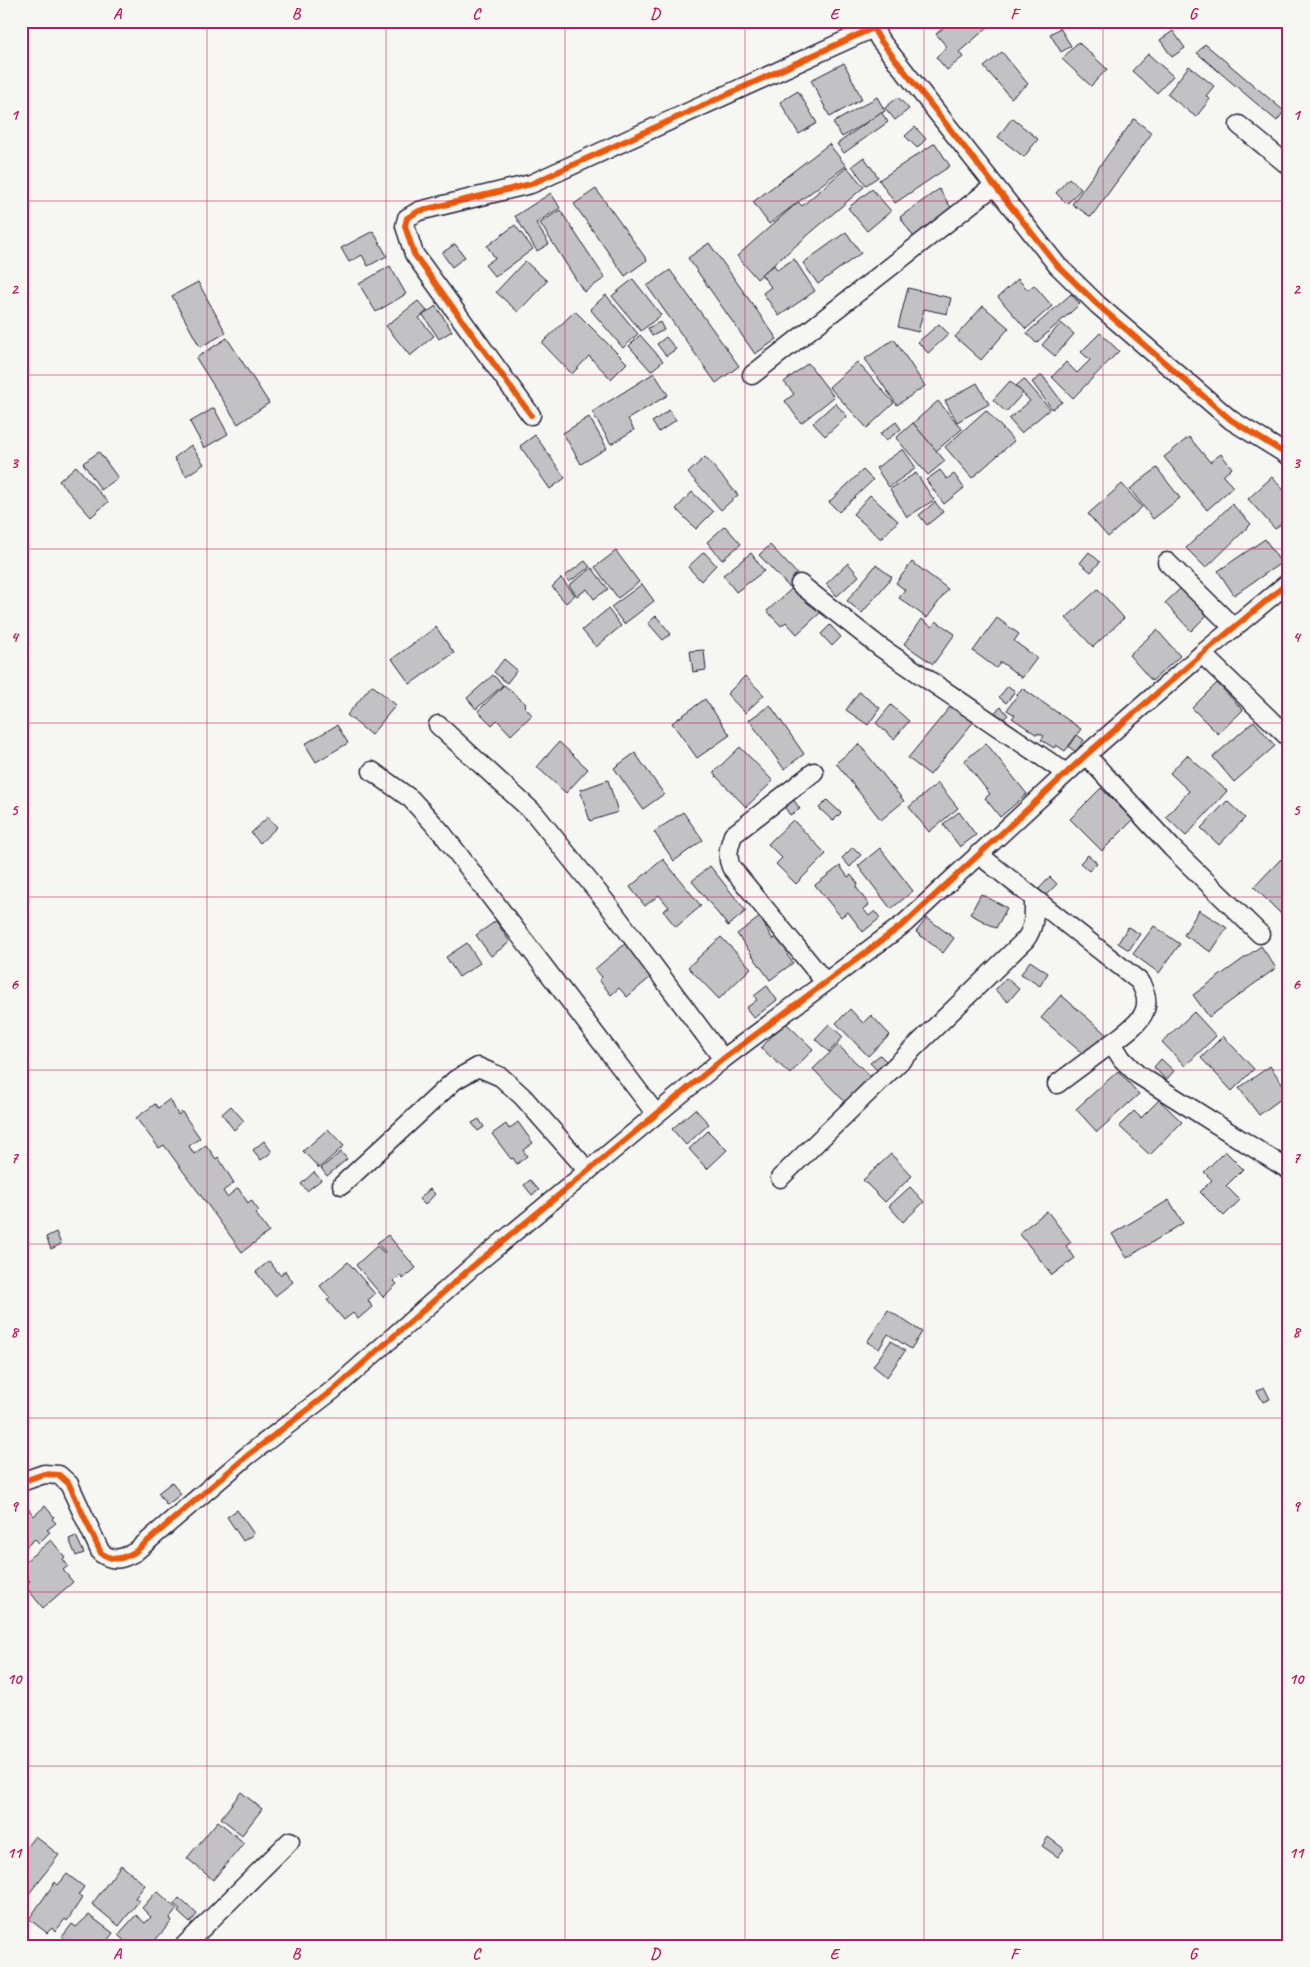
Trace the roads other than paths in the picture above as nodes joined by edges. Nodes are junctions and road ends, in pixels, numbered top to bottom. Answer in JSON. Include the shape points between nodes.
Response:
{"nodes":[{"id":1,"x":871,"y":25,"type":"edge"},
{"id":2,"x":1240,"y":125,"type":"dead end"},
{"id":3,"x":1289,"y":166,"type":"edge"},
{"id":4,"x":994,"y":186,"type":"junction"},
{"id":5,"x":752,"y":375,"type":"dead end"},
{"id":6,"x":531,"y":415,"type":"dead end"},
{"id":7,"x":1289,"y":456,"type":"edge"},
{"id":8,"x":1167,"y":562,"type":"dead end"},
{"id":9,"x":1289,"y":582,"type":"edge"},
{"id":10,"x":800,"y":584,"type":"dead end"},
{"id":11,"x":1234,"y":628,"type":"junction"},
{"id":12,"x":1202,"y":654,"type":"junction"},
{"id":13,"x":438,"y":726,"type":"dead end"},
{"id":14,"x":1289,"y":738,"type":"edge"},
{"id":15,"x":1086,"y":755,"type":"junction"},
{"id":16,"x":372,"y":771,"type":"dead end"},
{"id":17,"x":814,"y":772,"type":"dead end"},
{"id":18,"x":1066,"y":773,"type":"junction"},
{"id":19,"x":978,"y":854,"type":"junction"},
{"id":20,"x":1034,"y":899,"type":"junction"},
{"id":21,"x":1260,"y":934,"type":"dead end"},
{"id":22,"x":825,"y":982,"type":"junction"},
{"id":23,"x":1112,"y":1043,"type":"junction"},
{"id":24,"x":723,"y":1059,"type":"junction"},
{"id":25,"x":1057,"y":1084,"type":"dead end"},
{"id":26,"x":656,"y":1114,"type":"junction"},
{"id":27,"x":1289,"y":1170,"type":"edge"},
{"id":28,"x":588,"y":1171,"type":"junction"},
{"id":29,"x":780,"y":1178,"type":"dead end"},
{"id":30,"x":342,"y":1185,"type":"dead end"},
{"id":31,"x":21,"y":1482,"type":"edge"},
{"id":32,"x":290,"y":1841,"type":"dead end"},
{"id":33,"x":184,"y":1946,"type":"edge"}],
"edges":[{"from":1,"to":4,"type":"street"},
{"from":1,"to":6,"type":"street","via":[[531,184],[419,211],[407,218],[405,226],[414,254]]},
{"from":2,"to":3,"type":"street"},
{"from":4,"to":5,"type":"street"},
{"from":4,"to":7,"type":"street","via":[[1056,265],[1098,305],[1231,420]]},
{"from":8,"to":11,"type":"street"},
{"from":9,"to":11,"type":"street"},
{"from":10,"to":18,"type":"street","via":[[880,647]]},
{"from":11,"to":12,"type":"street"},
{"from":12,"to":14,"type":"street"},
{"from":12,"to":15,"type":"street"},
{"from":13,"to":24,"type":"street","via":[[535,814],[609,906]]},
{"from":15,"to":18,"type":"street"},
{"from":15,"to":21,"type":"street","via":[[1172,848]]},
{"from":16,"to":26,"type":"street","via":[[411,799],[442,832]]},
{"from":17,"to":22,"type":"street","via":[[733,835],[728,860]]},
{"from":18,"to":19,"type":"street"},
{"from":19,"to":20,"type":"street"},
{"from":19,"to":22,"type":"street","via":[[905,923]]},
{"from":20,"to":23,"type":"street","via":[[1130,972],[1146,993],[1140,1022]]},
{"from":20,"to":29,"type":"street","via":[[1034,923],[1025,940]]},
{"from":22,"to":24,"type":"street"},
{"from":23,"to":25,"type":"street"},
{"from":23,"to":27,"type":"street","via":[[1137,1074]]},
{"from":24,"to":26,"type":"street"},
{"from":26,"to":28,"type":"street"},
{"from":28,"to":30,"type":"street","via":[[523,1097],[501,1077],[478,1066],[455,1080]]},
{"from":28,"to":31,"type":"street","via":[[333,1390],[123,1558],[110,1560],[101,1553],[69,1484],[59,1475],[44,1474]]},
{"from":32,"to":33,"type":"street"}]}
